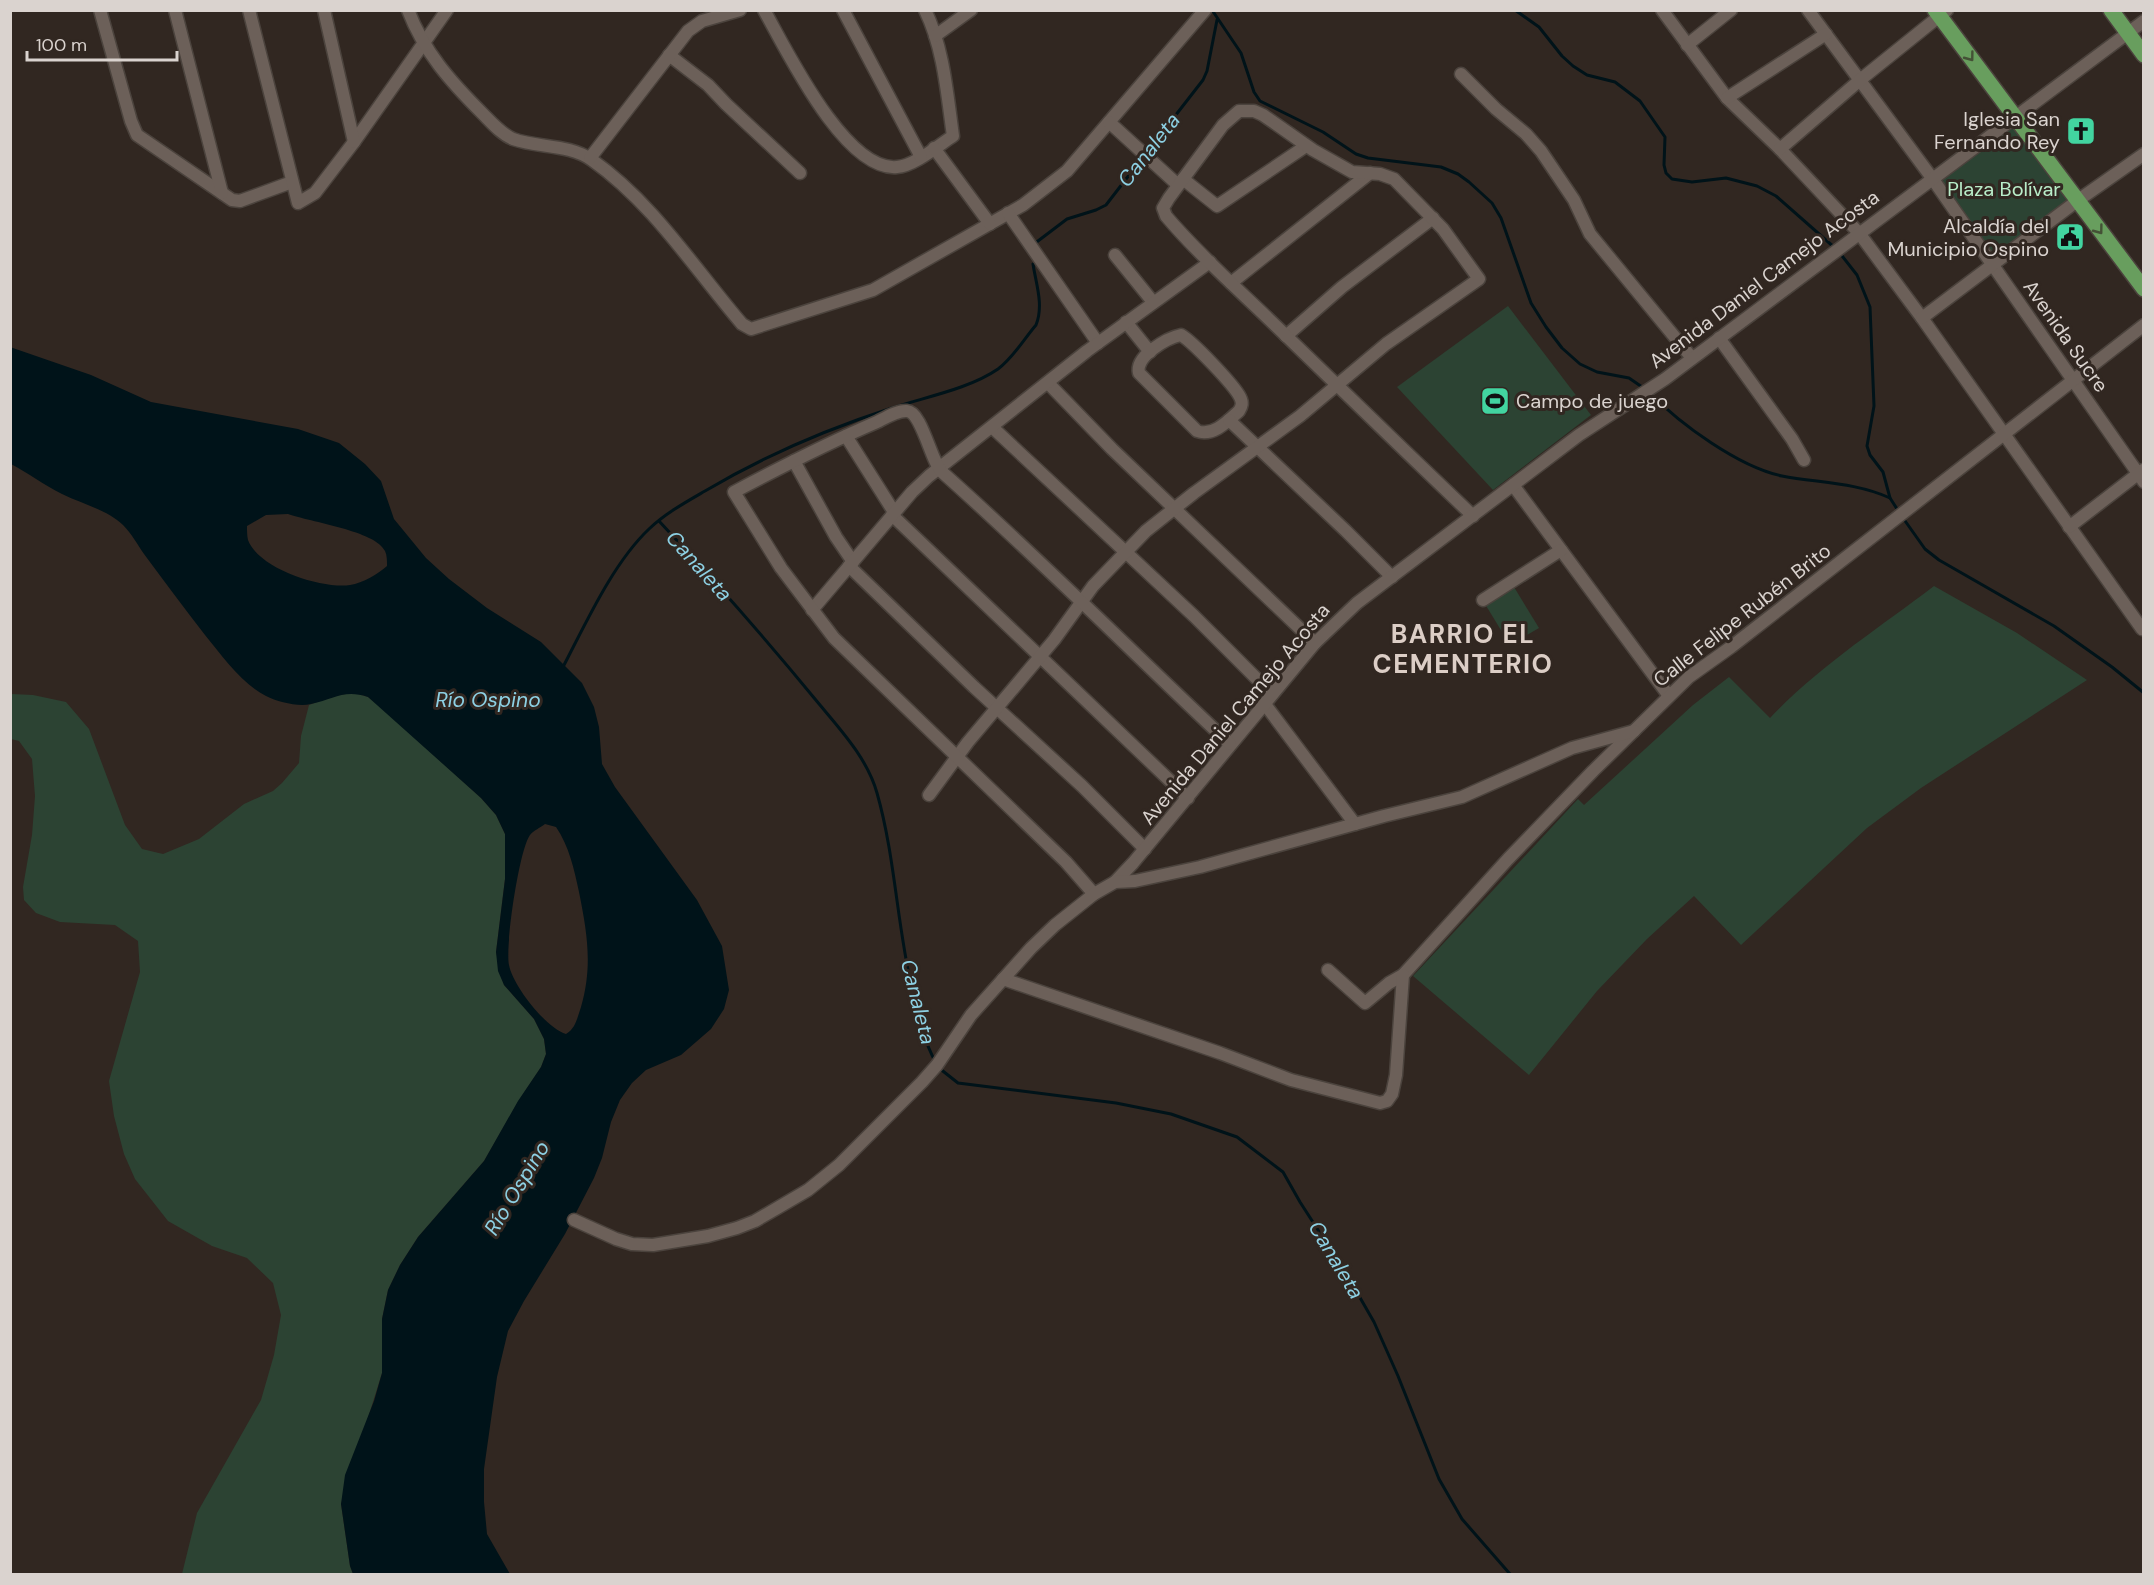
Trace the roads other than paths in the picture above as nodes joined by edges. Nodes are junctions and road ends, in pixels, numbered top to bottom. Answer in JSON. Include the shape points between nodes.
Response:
{"nodes":[{"id":1,"x":100,"y":10,"type":"edge"},
{"id":2,"x":175,"y":10,"type":"edge"},
{"id":3,"x":249,"y":10,"type":"edge"},
{"id":4,"x":324,"y":10,"type":"edge"},
{"id":5,"x":408,"y":10,"type":"edge"},
{"id":6,"x":447,"y":10,"type":"edge"},
{"id":7,"x":740,"y":10,"type":"edge"},
{"id":8,"x":764,"y":10,"type":"edge"},
{"id":9,"x":843,"y":10,"type":"edge"},
{"id":10,"x":925,"y":10,"type":"edge"},
{"id":11,"x":971,"y":10,"type":"edge"},
{"id":12,"x":1205,"y":10,"type":"edge"},
{"id":13,"x":1662,"y":10,"type":"edge"},
{"id":14,"x":1731,"y":10,"type":"edge"},
{"id":15,"x":1808,"y":10,"type":"edge"},
{"id":16,"x":2111,"y":10,"type":"edge"},
{"id":17,"x":1940,"y":13,"type":"edge"},
{"id":18,"x":2144,"y":21,"type":"edge"},
{"id":19,"x":2128,"y":32,"type":"junction"},
{"id":20,"x":1826,"y":34,"type":"junction"},
{"id":21,"x":935,"y":36,"type":"junction"},
{"id":22,"x":423,"y":45,"type":"junction"},
{"id":23,"x":1687,"y":45,"type":"junction"},
{"id":24,"x":669,"y":55,"type":"junction"},
{"id":25,"x":2144,"y":55,"type":"edge"},
{"id":26,"x":1461,"y":74,"type":"dead end"},
{"id":27,"x":1860,"y":80,"type":"junction"},
{"id":28,"x":1727,"y":98,"type":"junction"},
{"id":29,"x":2015,"y":117,"type":"junction"},
{"id":30,"x":1109,"y":122,"type":"junction"},
{"id":31,"x":354,"y":142,"type":"junction"},
{"id":32,"x":1306,"y":146,"type":"junction"},
{"id":33,"x":934,"y":148,"type":"junction"},
{"id":34,"x":1780,"y":149,"type":"junction"},
{"id":35,"x":2144,"y":154,"type":"edge"},
{"id":36,"x":921,"y":157,"type":"junction"},
{"id":37,"x":590,"y":158,"type":"junction"},
{"id":38,"x":800,"y":173,"type":"dead end"},
{"id":39,"x":1370,"y":173,"type":"junction"},
{"id":40,"x":1932,"y":178,"type":"junction"},
{"id":41,"x":292,"y":182,"type":"junction"},
{"id":42,"x":1181,"y":182,"type":"junction"},
{"id":43,"x":222,"y":194,"type":"junction"},
{"id":44,"x":2077,"y":201,"type":"junction"},
{"id":45,"x":1008,"y":213,"type":"junction"},
{"id":46,"x":1433,"y":218,"type":"junction"},
{"id":47,"x":990,"y":224,"type":"junction"},
{"id":48,"x":1859,"y":233,"type":"junction"},
{"id":49,"x":1115,"y":255,"type":"dead end"},
{"id":50,"x":1210,"y":262,"type":"junction"},
{"id":51,"x":1993,"y":265,"type":"junction"},
{"id":52,"x":1231,"y":283,"type":"junction"},
{"id":53,"x":2144,"y":289,"type":"edge"},
{"id":54,"x":1153,"y":302,"type":"junction"},
{"id":55,"x":1922,"y":318,"type":"junction"},
{"id":56,"x":1126,"y":322,"type":"junction"},
{"id":57,"x":2144,"y":325,"type":"edge"},
{"id":58,"x":1286,"y":336,"type":"junction"},
{"id":59,"x":1719,"y":338,"type":"junction"},
{"id":60,"x":1098,"y":343,"type":"junction"},
{"id":61,"x":1150,"y":352,"type":"junction"},
{"id":62,"x":1692,"y":358,"type":"junction"},
{"id":63,"x":2074,"y":381,"type":"junction"},
{"id":64,"x":1048,"y":383,"type":"junction"},
{"id":65,"x":1336,"y":384,"type":"junction"},
{"id":66,"x":1229,"y":420,"type":"junction"},
{"id":67,"x":992,"y":427,"type":"junction"},
{"id":68,"x":2004,"y":435,"type":"junction"},
{"id":69,"x":846,"y":436,"type":"junction"},
{"id":70,"x":1257,"y":448,"type":"junction"},
{"id":71,"x":1804,"y":460,"type":"dead end"},
{"id":72,"x":794,"y":461,"type":"junction"},
{"id":73,"x":938,"y":468,"type":"junction"},
{"id":74,"x":2142,"y":475,"type":"edge"},
{"id":75,"x":1513,"y":485,"type":"junction"},
{"id":76,"x":1175,"y":508,"type":"junction"},
{"id":77,"x":893,"y":513,"type":"junction"},
{"id":78,"x":1473,"y":516,"type":"junction"},
{"id":79,"x":2069,"y":527,"type":"junction"},
{"id":80,"x":1561,"y":550,"type":"junction"},
{"id":81,"x":1125,"y":552,"type":"junction"},
{"id":82,"x":851,"y":564,"type":"junction"},
{"id":83,"x":1392,"y":577,"type":"junction"},
{"id":84,"x":1484,"y":600,"type":"dead end"},
{"id":85,"x":1081,"y":603,"type":"junction"},
{"id":86,"x":812,"y":610,"type":"junction"},
{"id":87,"x":2143,"y":629,"type":"edge"},
{"id":88,"x":1315,"y":643,"type":"junction"},
{"id":89,"x":1040,"y":656,"type":"junction"},
{"id":90,"x":1669,"y":696,"type":"junction"},
{"id":91,"x":1268,"y":698,"type":"junction"},
{"id":92,"x":997,"y":708,"type":"junction"},
{"id":93,"x":1634,"y":731,"type":"junction"},
{"id":94,"x":1230,"y":744,"type":"junction"},
{"id":95,"x":957,"y":757,"type":"junction"},
{"id":96,"x":929,"y":795,"type":"dead end"},
{"id":97,"x":1188,"y":798,"type":"junction"},
{"id":98,"x":1355,"y":824,"type":"junction"},
{"id":99,"x":1145,"y":849,"type":"junction"},
{"id":100,"x":1115,"y":882,"type":"junction"},
{"id":101,"x":1095,"y":894,"type":"junction"},
{"id":102,"x":1328,"y":970,"type":"dead end"},
{"id":103,"x":1402,"y":975,"type":"junction"},
{"id":104,"x":1003,"y":979,"type":"junction"},
{"id":105,"x":574,"y":1220,"type":"dead end"}],
"edges":[{"from":1,"to":43,"type":"street","via":[[133,129]]},
{"from":2,"to":43,"type":"street"},
{"from":3,"to":41,"type":"street"},
{"from":4,"to":31,"type":"street"},
{"from":5,"to":22,"type":"street"},
{"from":6,"to":22,"type":"street"},
{"from":7,"to":24,"type":"street","via":[[694,25]]},
{"from":8,"to":36,"type":"street","via":[[810,93],[850,144],[890,167],[906,165]]},
{"from":9,"to":36,"type":"street"},
{"from":10,"to":21,"type":"street"},
{"from":11,"to":21,"type":"street"},
{"from":12,"to":30,"type":"street"},
{"from":13,"to":23,"type":"street"},
{"from":14,"to":23,"type":"street"},
{"from":15,"to":20,"type":"street","name":"Avenida Sucre"},
{"from":16,"to":19,"type":"main road"},
{"from":17,"to":27,"type":"street"},
{"from":17,"to":29,"type":"main road","one_way":true},
{"from":18,"to":19,"type":"street","name":"Avenida Daniel Camejo Acosta"},
{"from":19,"to":25,"type":"main road"},
{"from":19,"to":29,"type":"street","name":"Avenida Daniel Camejo Acosta"},
{"from":20,"to":27,"type":"street","name":"Avenida Sucre"},
{"from":20,"to":28,"type":"street"},
{"from":21,"to":33,"type":"street","via":[[953,136]]},
{"from":22,"to":31,"type":"street"},
{"from":22,"to":37,"type":"street","via":[[468,99],[511,138]]},
{"from":23,"to":28,"type":"street"},
{"from":24,"to":37,"type":"street"},
{"from":24,"to":38,"type":"street","via":[[708,84]]},
{"from":26,"to":62,"type":"street","via":[[1541,151],[1574,200],[1590,234]]},
{"from":27,"to":34,"type":"street"},
{"from":27,"to":40,"type":"street","name":"Avenida Sucre"},
{"from":28,"to":34,"type":"street"},
{"from":29,"to":40,"type":"street","name":"Avenida Daniel Camejo Acosta"},
{"from":29,"to":44,"type":"main road"},
{"from":30,"to":42,"type":"street"},
{"from":30,"to":45,"type":"street","via":[[1067,171]]},
{"from":31,"to":41,"type":"street","via":[[315,193],[304,201],[298,203]]},
{"from":32,"to":39,"type":"street","via":[[1352,172]]},
{"from":32,"to":42,"type":"street","via":[[1217,206]]},
{"from":32,"to":42,"type":"street","via":[[1263,115],[1242,110],[1216,132]]},
{"from":33,"to":36,"type":"street"},
{"from":33,"to":47,"type":"street"},
{"from":34,"to":48,"type":"street"},
{"from":35,"to":44,"type":"street"},
{"from":37,"to":47,"type":"street","via":[[658,222],[742,324],[751,329],[873,290]]},
{"from":39,"to":46,"type":"street","via":[[1394,179]]},
{"from":39,"to":52,"type":"street"},
{"from":40,"to":48,"type":"street","name":"Avenida Daniel Camejo Acosta"},
{"from":40,"to":51,"type":"street","name":"Avenida Sucre"},
{"from":41,"to":43,"type":"street","via":[[240,201]]},
{"from":42,"to":50,"type":"street","via":[[1164,205],[1164,211]]},
{"from":44,"to":51,"type":"street"},
{"from":44,"to":53,"type":"main road","one_way":true},
{"from":45,"to":47,"type":"street"},
{"from":45,"to":60,"type":"street"},
{"from":46,"to":58,"type":"street","via":[[1342,287]]},
{"from":46,"to":65,"type":"street","via":[[1479,279]]},
{"from":48,"to":55,"type":"street"},
{"from":48,"to":59,"type":"street","name":"Avenida Daniel Camejo Acosta"},
{"from":49,"to":54,"type":"street"},
{"from":50,"to":52,"type":"street"},
{"from":50,"to":54,"type":"street"},
{"from":51,"to":55,"type":"street"},
{"from":51,"to":63,"type":"street","name":"Avenida Sucre"},
{"from":52,"to":58,"type":"street"},
{"from":54,"to":56,"type":"street"},
{"from":55,"to":68,"type":"street"},
{"from":56,"to":60,"type":"street"},
{"from":56,"to":61,"type":"street"},
{"from":57,"to":63,"type":"street","name":"Calle Felipe Rubén Brito"},
{"from":58,"to":65,"type":"street"},
{"from":59,"to":62,"type":"street","name":"Avenida Daniel Camejo Acosta"},
{"from":59,"to":71,"type":"street"},
{"from":60,"to":64,"type":"street"},
{"from":61,"to":66,"type":"street","via":[[1140,362],[1139,373],[1197,431],[1211,432]]},
{"from":61,"to":66,"type":"street","via":[[1176,336],[1186,338],[1241,400],[1239,411]]},
{"from":62,"to":75,"type":"street","name":"Avenida Daniel Camejo Acosta"},
{"from":63,"to":68,"type":"street","name":"Calle Felipe Rubén Brito"},
{"from":63,"to":74,"type":"street","name":"Avenida Sucre"},
{"from":64,"to":67,"type":"street"},
{"from":64,"to":76,"type":"street"},
{"from":65,"to":70,"type":"street"},
{"from":65,"to":78,"type":"street"},
{"from":66,"to":70,"type":"street"},
{"from":67,"to":73,"type":"street"},
{"from":67,"to":81,"type":"street"},
{"from":68,"to":79,"type":"street"},
{"from":68,"to":90,"type":"street","name":"Calle Felipe Rubén Brito"},
{"from":69,"to":72,"type":"street"},
{"from":69,"to":73,"type":"street","via":[[906,410],[923,432]]},
{"from":69,"to":77,"type":"street"},
{"from":70,"to":76,"type":"street"},
{"from":70,"to":83,"type":"street"},
{"from":72,"to":82,"type":"street"},
{"from":72,"to":86,"type":"street","via":[[734,492],[780,568]]},
{"from":73,"to":77,"type":"street"},
{"from":73,"to":85,"type":"street"},
{"from":74,"to":79,"type":"street"},
{"from":75,"to":78,"type":"street","name":"Avenida Daniel Camejo Acosta"},
{"from":75,"to":80,"type":"street"},
{"from":76,"to":81,"type":"street"},
{"from":76,"to":88,"type":"street"},
{"from":77,"to":82,"type":"street"},
{"from":77,"to":89,"type":"street"},
{"from":78,"to":83,"type":"street","name":"Avenida Daniel Camejo Acosta"},
{"from":79,"to":87,"type":"street"},
{"from":80,"to":84,"type":"street"},
{"from":80,"to":90,"type":"street"},
{"from":81,"to":85,"type":"street"},
{"from":81,"to":91,"type":"street","via":[[1194,616]]},
{"from":82,"to":86,"type":"street"},
{"from":82,"to":92,"type":"street"},
{"from":83,"to":88,"type":"street","name":"Avenida Daniel Camejo Acosta","via":[[1357,603]]},
{"from":85,"to":89,"type":"street"},
{"from":85,"to":94,"type":"street"},
{"from":86,"to":95,"type":"street","via":[[846,651]]},
{"from":88,"to":91,"type":"street","name":"Avenida Daniel Camejo Acosta"},
{"from":89,"to":92,"type":"street"},
{"from":89,"to":97,"type":"street"},
{"from":90,"to":93,"type":"street","name":"Calle Felipe Rubén Brito"},
{"from":91,"to":94,"type":"street","name":"Avenida Daniel Camejo Acosta"},
{"from":91,"to":98,"type":"street"},
{"from":92,"to":95,"type":"street"},
{"from":92,"to":99,"type":"street"},
{"from":93,"to":98,"type":"street","via":[[1572,748],[1462,797]]},
{"from":93,"to":103,"type":"street","name":"Calle Felipe Rubén Brito","via":[[1508,859]]},
{"from":94,"to":97,"type":"street","name":"Avenida Daniel Camejo Acosta"},
{"from":95,"to":96,"type":"street"},
{"from":95,"to":101,"type":"street"},
{"from":97,"to":99,"type":"street","name":"Avenida Daniel Camejo Acosta"},
{"from":98,"to":100,"type":"street","via":[[1200,867]]},
{"from":99,"to":100,"type":"street","name":"Avenida Daniel Camejo Acosta"},
{"from":100,"to":101,"type":"street"},
{"from":101,"to":104,"type":"street","via":[[1050,930]]},
{"from":102,"to":103,"type":"street","name":"Calle Felipe Rubén Brito","via":[[1365,1003]]},
{"from":103,"to":104,"type":"street","via":[[1396,1075],[1392,1094],[1380,1103],[1291,1080]]},
{"from":104,"to":105,"type":"street","via":[[937,1065],[839,1165],[808,1190],[755,1221],[708,1236],[642,1245],[616,1239]]}]}
